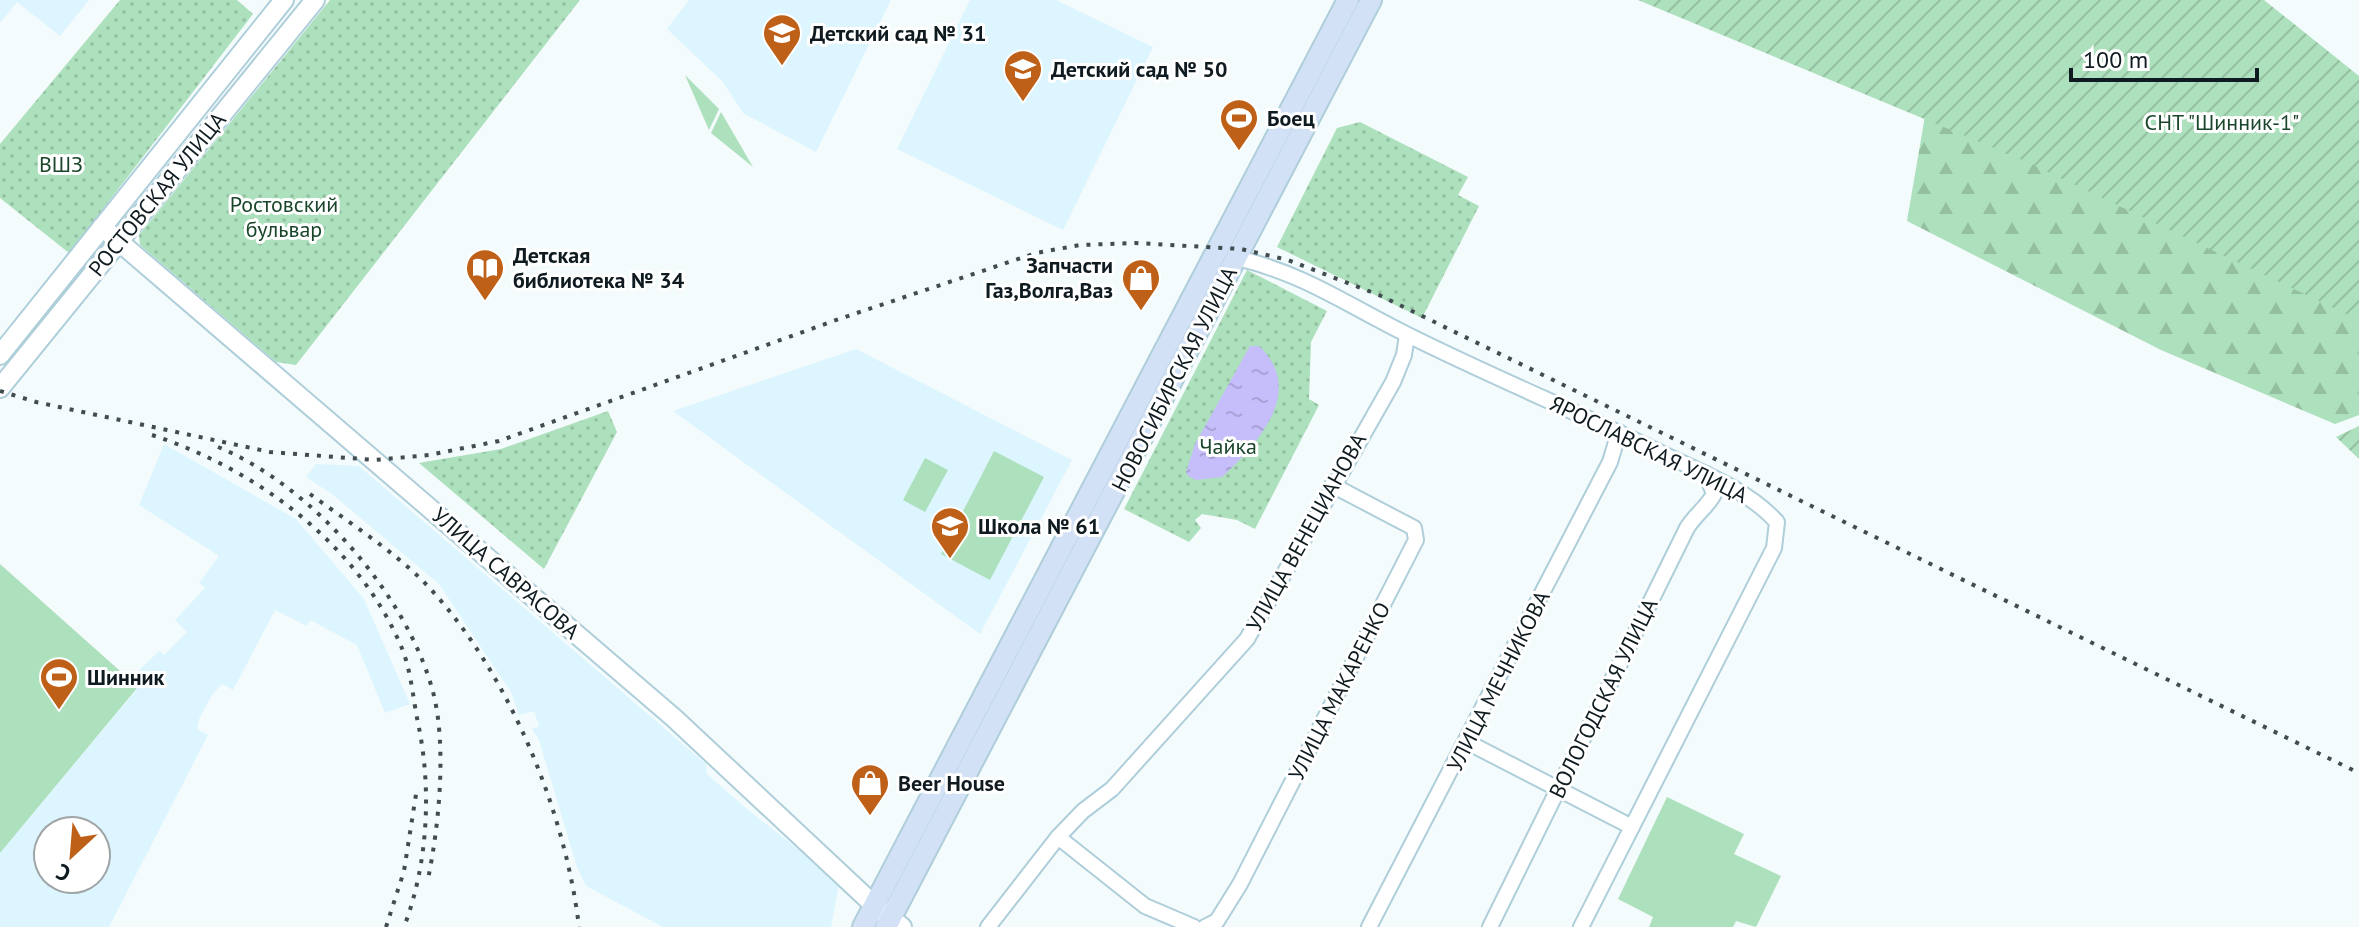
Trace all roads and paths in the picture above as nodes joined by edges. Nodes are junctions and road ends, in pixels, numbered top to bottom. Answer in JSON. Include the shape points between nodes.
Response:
{"nodes":[{"id":1,"x":284,"y":0,"type":"edge"},
{"id":2,"x":315,"y":0,"type":"edge"},
{"id":3,"x":1348,"y":0,"type":"edge"},
{"id":4,"x":1371,"y":0,"type":"edge"},
{"id":5,"x":102,"y":227,"type":"junction"},
{"id":6,"x":119,"y":243,"type":"junction"},
{"id":7,"x":1237,"y":258,"type":"junction"},
{"id":8,"x":1407,"y":335,"type":"junction"},
{"id":9,"x":0,"y":355,"type":"edge"},
{"id":10,"x":0,"y":388,"type":"edge"},
{"id":11,"x":1619,"y":432,"type":"junction"},
{"id":12,"x":1706,"y":474,"type":"junction"},
{"id":13,"x":1332,"y":485,"type":"junction"},
{"id":14,"x":1467,"y":742,"type":"junction"},
{"id":15,"x":1557,"y":789,"type":"junction"},
{"id":16,"x":1632,"y":827,"type":"junction"},
{"id":17,"x":1058,"y":837,"type":"junction"},
{"id":18,"x":888,"y":919,"type":"edge"},
{"id":19,"x":863,"y":927,"type":"edge"},
{"id":20,"x":988,"y":927,"type":"edge"},
{"id":21,"x":1194,"y":927,"type":"edge"},
{"id":22,"x":1205,"y":927,"type":"edge"},
{"id":23,"x":1369,"y":927,"type":"edge"},
{"id":24,"x":1490,"y":927,"type":"edge"},
{"id":25,"x":1581,"y":927,"type":"edge"}],
"edges":[{"from":1,"to":5,"type":"street","name":"РОСТОВСКАЯ УЛИЦА"},
{"from":2,"to":6,"type":"street","name":"РОСТОВСКАЯ УЛИЦА"},
{"from":3,"to":18,"type":"main road","name":"НОВОСИБИРСКАЯ УЛИЦА"},
{"from":4,"to":7,"type":"main road","name":"НОВОСИБИРСКАЯ УЛИЦА"},
{"from":5,"to":6,"type":"street","name":"УЛИЦА САВРАСОВА"},
{"from":5,"to":9,"type":"street","name":"РОСТОВСКАЯ УЛИЦА"},
{"from":6,"to":10,"type":"street","name":"РОСТОВСКАЯ УЛИЦА"},
{"from":6,"to":18,"type":"street","name":"УЛИЦА САВРАСОВА","via":[[674,718]]},
{"from":7,"to":8,"type":"street","name":"ЯРОСЛАВСКАЯ УЛИЦА","via":[[1311,282]]},
{"from":7,"to":18,"type":"main road","name":"НОВОСИБИРСКАЯ УЛИЦА"},
{"from":8,"to":11,"type":"street","name":"ЯРОСЛАВСКАЯ УЛИЦА"},
{"from":8,"to":13,"type":"street","name":"УЛИЦА ВЕНЕЦИАНОВА","via":[[1393,382]]},
{"from":11,"to":12,"type":"street","name":"ЯРОСЛАВСКАЯ УЛИЦА"},
{"from":11,"to":14,"type":"street","name":"УЛИЦА МЕЧНИКОВА","via":[[1610,462]]},
{"from":12,"to":15,"type":"street","name":"ВОЛОГОДСКАЯ УЛИЦА","via":[[1714,494],[1687,528]]},
{"from":12,"to":16,"type":"street","name":"ЯРОСЛАВСКАЯ УЛИЦА","via":[[1762,505],[1777,522],[1774,548]]},
{"from":13,"to":17,"type":"street","name":"УЛИЦА ВЕНЕЦИАНОВА","via":[[1247,639],[1112,789]]},
{"from":13,"to":22,"type":"street","name":"УЛИЦА МАКАРЕНКО","via":[[1414,528],[1416,540],[1240,884],[1217,921]]},
{"from":14,"to":15,"type":"street"},
{"from":14,"to":23,"type":"street","name":"УЛИЦА МЕЧНИКОВА"},
{"from":15,"to":16,"type":"street"},
{"from":15,"to":24,"type":"street","name":"ВОЛОГОДСКАЯ УЛИЦА"},
{"from":16,"to":25,"type":"street","name":"ЯРОСЛАВСКАЯ УЛИЦА"},
{"from":17,"to":20,"type":"street","name":"УЛИЦА ВЕНЕЦИАНОВА"},
{"from":17,"to":21,"type":"street","via":[[1145,906]]},
{"from":18,"to":19,"type":"main road","name":"НОВОСИБИРСКАЯ УЛИЦА"}]}
